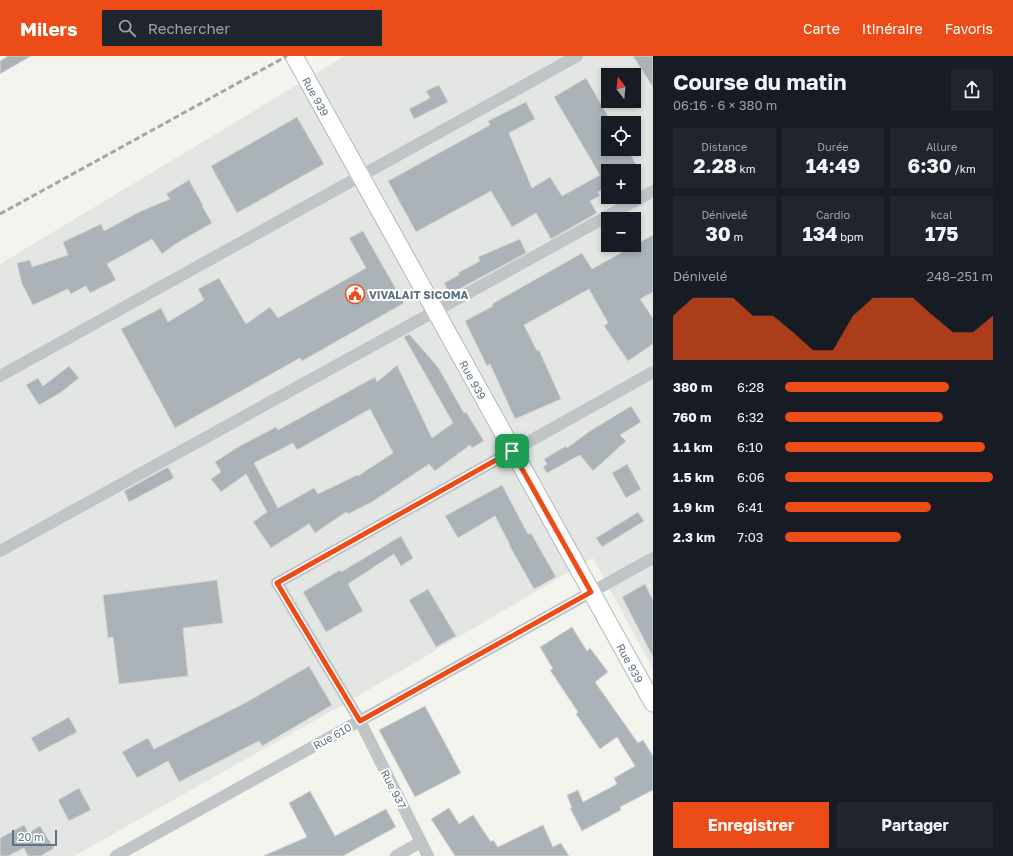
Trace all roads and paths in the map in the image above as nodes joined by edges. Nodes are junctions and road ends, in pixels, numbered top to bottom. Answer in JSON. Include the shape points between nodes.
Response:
{"nodes":[{"id":1,"x":294,"y":56,"type":"edge"},
{"id":2,"x":577,"y":56,"type":"edge"},
{"id":3,"x":359,"y":177,"type":"junction"},
{"id":4,"x":653,"y":191,"type":"edge"},
{"id":5,"x":434,"y":311,"type":"junction"},
{"id":6,"x":653,"y":372,"type":"edge"},
{"id":7,"x":0,"y":376,"type":"edge"},
{"id":8,"x":512,"y":451,"type":"junction"},
{"id":9,"x":0,"y":551,"type":"edge"},
{"id":10,"x":653,"y":558,"type":"edge"},
{"id":11,"x":591,"y":592,"type":"junction"},
{"id":12,"x":653,"y":703,"type":"edge"},
{"id":13,"x":360,"y":721,"type":"junction"},
{"id":14,"x":421,"y":842,"type":"junction"},
{"id":15,"x":121,"y":855,"type":"edge"},
{"id":16,"x":396,"y":856,"type":"edge"},
{"id":17,"x":428,"y":856,"type":"edge"}],
"edges":[{"from":1,"to":3,"type":"main road","name":"Rue 939"},
{"from":2,"to":3,"type":"street"},
{"from":3,"to":5,"type":"main road","name":"Rue 939"},
{"from":3,"to":7,"type":"street"},
{"from":4,"to":5,"type":"street"},
{"from":5,"to":8,"type":"main road","name":"Rue 939"},
{"from":5,"to":9,"type":"street"},
{"from":6,"to":8,"type":"street"},
{"from":8,"to":11,"type":"main road","name":"Rue 939"},
{"from":8,"to":13,"type":"street","name":"Rue 937","via":[[277,583]]},
{"from":10,"to":11,"type":"street","name":"Rue 610"},
{"from":11,"to":12,"type":"main road","name":"Rue 939"},
{"from":11,"to":13,"type":"street","name":"Rue 610"},
{"from":13,"to":14,"type":"street","name":"Rue 937"},
{"from":13,"to":15,"type":"street","name":"Rue 610"},
{"from":14,"to":16,"type":"street"},
{"from":14,"to":17,"type":"street","name":"Rue 937"}]}
